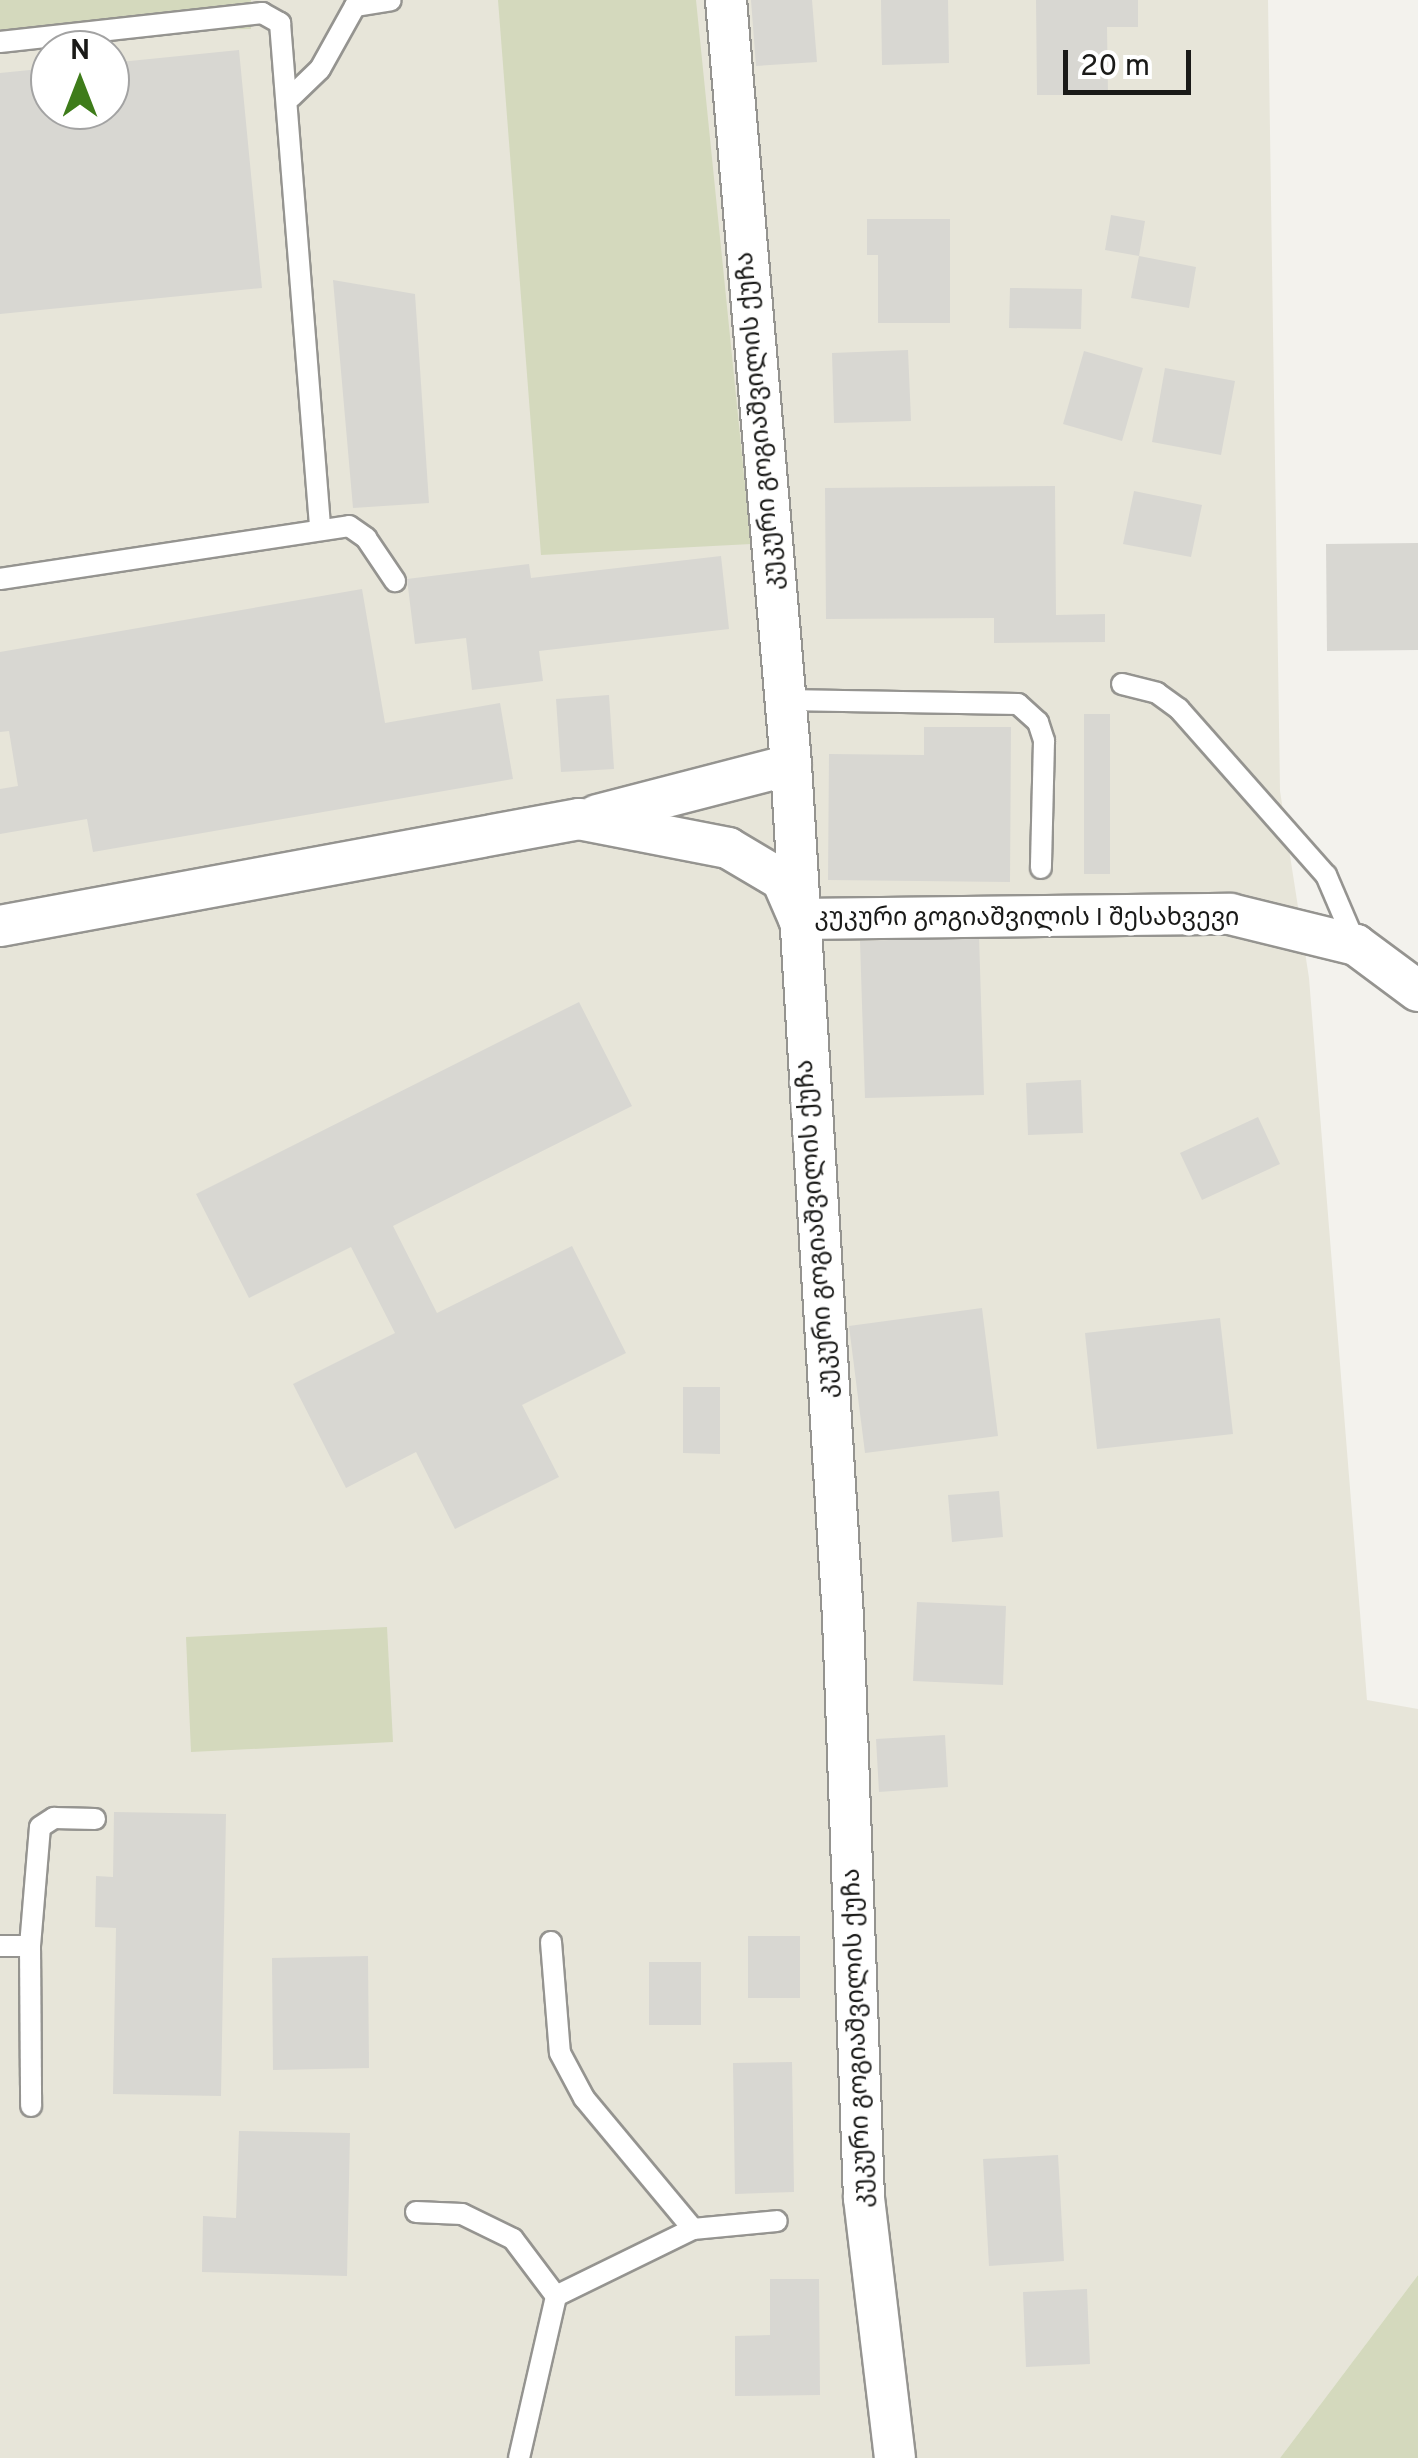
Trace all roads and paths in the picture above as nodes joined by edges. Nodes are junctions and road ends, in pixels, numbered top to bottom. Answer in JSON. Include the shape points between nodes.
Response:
{"nodes":[{"id":1,"x":391,"y":0,"type":"edge"},
{"id":2,"x":726,"y":0,"type":"edge"},
{"id":3,"x":0,"y":42,"type":"edge"},
{"id":4,"x":290,"y":98,"type":"junction"},
{"id":5,"x":320,"y":526,"type":"junction"},
{"id":6,"x":0,"y":579,"type":"edge"},
{"id":7,"x":395,"y":581,"type":"dead end"},
{"id":8,"x":1122,"y":684,"type":"dead end"},
{"id":9,"x":785,"y":700,"type":"junction"},
{"id":10,"x":791,"y":765,"type":"junction"},
{"id":11,"x":579,"y":820,"type":"junction"},
{"id":12,"x":1041,"y":868,"type":"dead end"},
{"id":13,"x":799,"y":919,"type":"junction"},
{"id":14,"x":0,"y":926,"type":"edge"},
{"id":15,"x":1356,"y":944,"type":"junction"},
{"id":16,"x":1418,"y":990,"type":"edge"},
{"id":17,"x":95,"y":1819,"type":"dead end"},
{"id":18,"x":551,"y":1942,"type":"dead end"},
{"id":19,"x":0,"y":1946,"type":"edge"},
{"id":20,"x":30,"y":1946,"type":"junction"},
{"id":21,"x":31,"y":2106,"type":"dead end"},
{"id":22,"x":416,"y":2212,"type":"dead end"},
{"id":23,"x":777,"y":2221,"type":"dead end"},
{"id":24,"x":693,"y":2229,"type":"junction"},
{"id":25,"x":556,"y":2296,"type":"junction"},
{"id":26,"x":519,"y":2458,"type":"edge"},
{"id":27,"x":895,"y":2458,"type":"edge"}],
"edges":[{"from":1,"to":4,"type":"lane","via":[[355,6],[320,69]]},
{"from":2,"to":9,"type":"street","name":"კუკური გოგიაშვილის ქუჩა"},
{"from":3,"to":4,"type":"lane","via":[[262,13],[280,23]]},
{"from":4,"to":5,"type":"lane"},
{"from":5,"to":6,"type":"lane"},
{"from":5,"to":7,"type":"lane","via":[[349,526],[366,538]]},
{"from":8,"to":15,"type":"lane","via":[[1157,693],[1179,709],[1326,874]]},
{"from":9,"to":10,"type":"street","name":"კუკური გოგიაშვილის ქუჩა"},
{"from":9,"to":12,"type":"lane","via":[[1018,704],[1038,722],[1044,741]]},
{"from":10,"to":11,"type":"street"},
{"from":10,"to":13,"type":"street","name":"კუკური გოგიაშვილის ქუჩა"},
{"from":11,"to":13,"type":"street","via":[[728,848],[782,880]]},
{"from":11,"to":14,"type":"street"},
{"from":13,"to":15,"type":"street","name":"კუკური გოგიაშვილის I შესახვევი","via":[[1230,914]]},
{"from":13,"to":27,"type":"street","name":"კუკური გოგიაშვილის ქუჩა","via":[[842,1618],[864,2198]]},
{"from":15,"to":16,"type":"street","name":"კუკური გოგიაშვილის I შესახვევი"},
{"from":17,"to":20,"type":"lane","via":[[54,1818],[35,1835]]},
{"from":18,"to":24,"type":"lane","via":[[560,2054],[584,2098]]},
{"from":19,"to":20,"type":"lane"},
{"from":20,"to":21,"type":"lane"},
{"from":22,"to":25,"type":"lane","via":[[462,2214],[512,2239]]},
{"from":23,"to":24,"type":"lane"},
{"from":24,"to":25,"type":"lane"},
{"from":25,"to":26,"type":"lane"}]}
